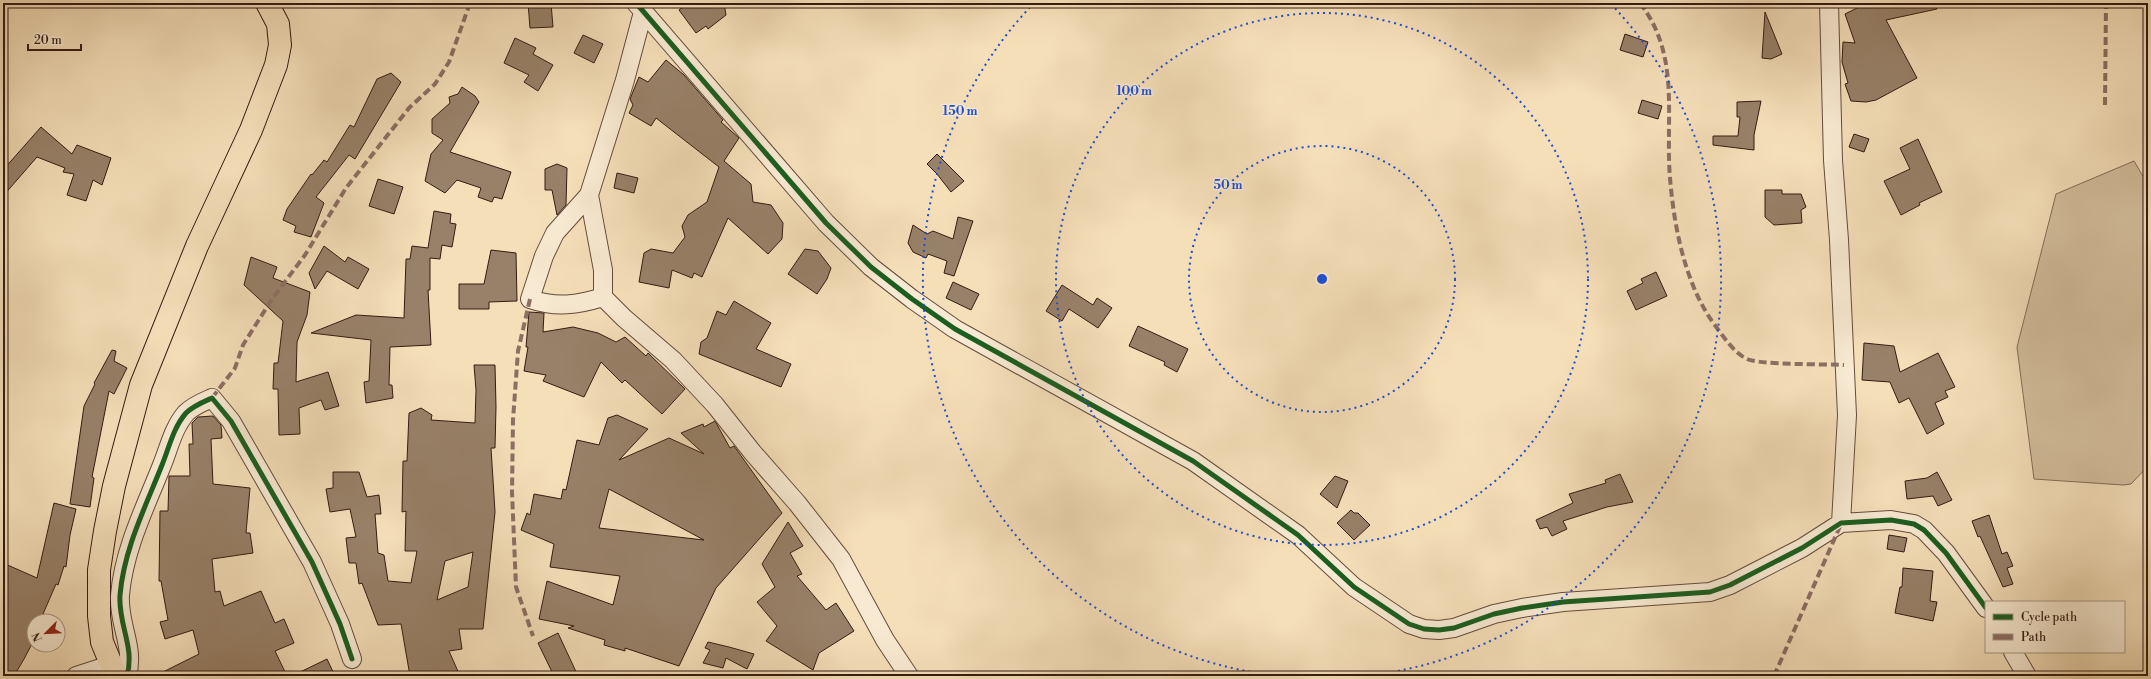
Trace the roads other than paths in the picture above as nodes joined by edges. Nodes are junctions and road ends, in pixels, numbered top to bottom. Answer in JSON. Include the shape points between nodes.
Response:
{"nodes":[{"id":1,"x":268,"y":3,"type":"edge"},
{"id":2,"x":1828,"y":3,"type":"edge"},
{"id":3,"x":639,"y":7,"type":"edge"},
{"id":4,"x":588,"y":195,"type":"junction"},
{"id":5,"x":603,"y":297,"type":"junction"},
{"id":6,"x":1841,"y":523,"type":"junction"},
{"id":7,"x":1985,"y":607,"type":"edge"},
{"id":8,"x":2014,"y":653,"type":"edge"},
{"id":9,"x":352,"y":659,"type":"dead end"},
{"id":10,"x":118,"y":672,"type":"edge"},
{"id":11,"x":76,"y":676,"type":"edge"},
{"id":12,"x":909,"y":676,"type":"edge"},
{"id":13,"x":2027,"y":676,"type":"edge"}],
"edges":[{"from":1,"to":10,"type":"highway","via":[[278,24],[280,45],[276,65],[251,130],[198,246],[141,385],[114,486],[99,570],[99,616],[102,642]]},
{"from":2,"to":6,"type":"street","via":[[1833,160],[1847,415]]},
{"from":3,"to":4,"type":"street","via":[[625,80]]},
{"from":3,"to":6,"type":"street","via":[[771,156],[826,223],[871,267],[955,329],[1193,461],[1298,535],[1354,587],[1409,624],[1439,630],[1454,628],[1501,613],[1563,602],[1710,592],[1730,585],[1802,548]]},
{"from":4,"to":5,"type":"street","via":[[603,270]]},
{"from":4,"to":5,"type":"street","via":[[555,233],[544,256],[530,299],[559,306],[579,304]]},
{"from":5,"to":12,"type":"street","via":[[673,360],[797,503],[841,560],[885,640]]},
{"from":6,"to":7,"type":"street","via":[[1892,520],[1914,524],[1924,530],[1946,553]]},
{"from":8,"to":13,"type":"street"},
{"from":9,"to":10,"type":"street","via":[[340,624],[312,562],[231,421],[212,398],[187,413],[175,430],[134,535],[125,563],[120,596],[121,617],[131,655]]},
{"from":10,"to":11,"type":"street"}]}
